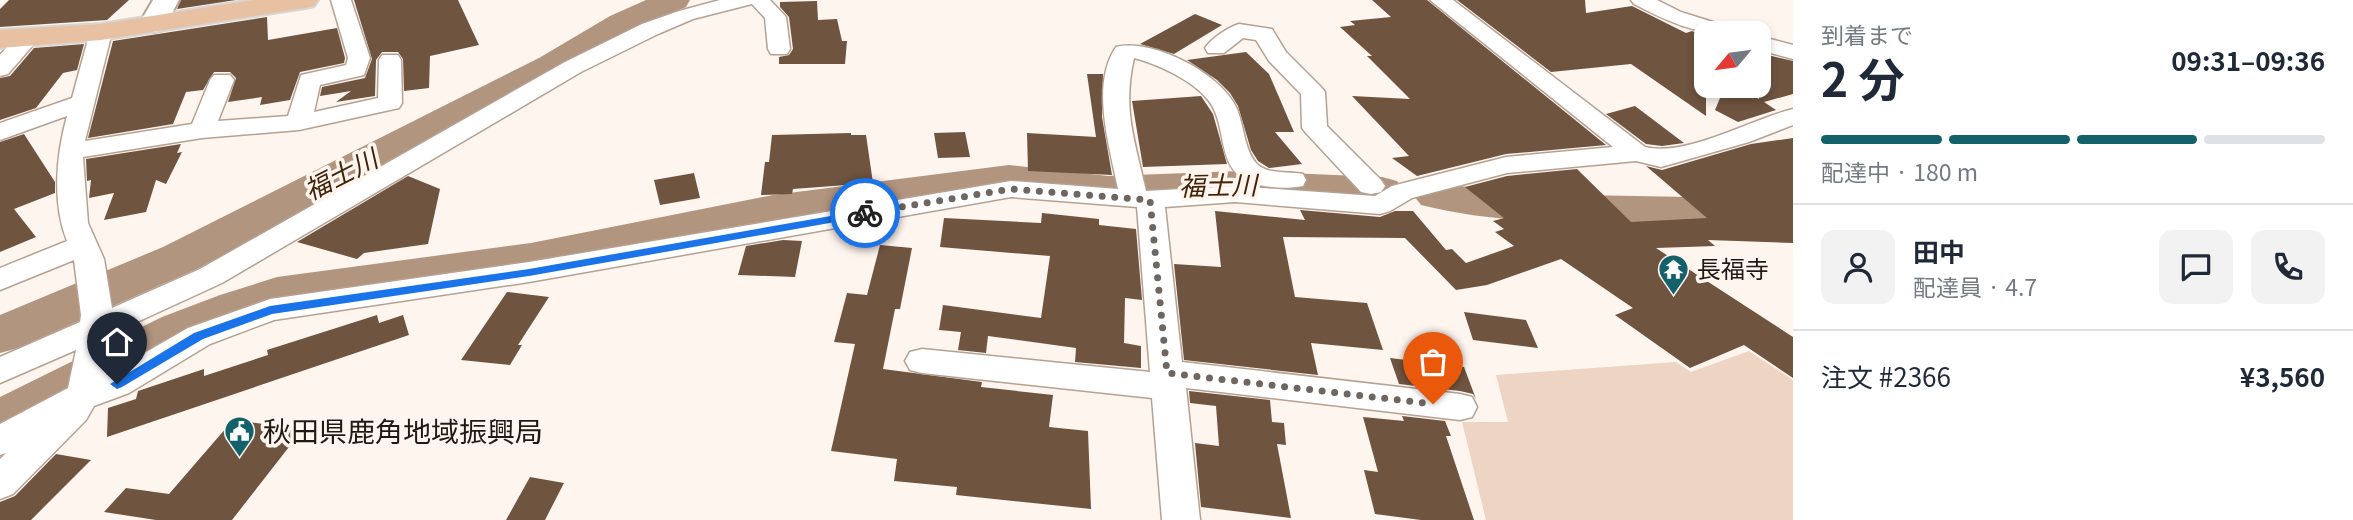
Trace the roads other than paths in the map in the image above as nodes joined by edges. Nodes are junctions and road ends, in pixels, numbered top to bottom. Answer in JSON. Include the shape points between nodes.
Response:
{"nodes":[{"id":1,"x":305,"y":0,"type":"edge"},
{"id":2,"x":341,"y":0,"type":"edge"},
{"id":3,"x":745,"y":0,"type":"edge"},
{"id":4,"x":759,"y":0,"type":"edge"},
{"id":5,"x":1440,"y":0,"type":"edge"},
{"id":6,"x":1641,"y":0,"type":"edge"},
{"id":7,"x":160,"y":12,"type":"edge"},
{"id":8,"x":1694,"y":23,"type":"edge"},
{"id":9,"x":101,"y":32,"type":"junction"},
{"id":10,"x":29,"y":37,"type":"junction"},
{"id":11,"x":0,"y":38,"type":"edge"},
{"id":12,"x":1771,"y":46,"type":"edge"},
{"id":13,"x":1216,"y":48,"type":"dead end"},
{"id":14,"x":779,"y":49,"type":"dead end"},
{"id":15,"x":1793,"y":52,"type":"edge"},
{"id":16,"x":390,"y":60,"type":"dead end"},
{"id":17,"x":0,"y":69,"type":"edge"},
{"id":18,"x":222,"y":80,"type":"dead end"},
{"id":19,"x":81,"y":103,"type":"junction"},
{"id":20,"x":299,"y":123,"type":"junction"},
{"id":21,"x":1786,"y":126,"type":"edge"},
{"id":22,"x":202,"y":130,"type":"junction"},
{"id":23,"x":0,"y":132,"type":"edge"},
{"id":24,"x":70,"y":151,"type":"junction"},
{"id":25,"x":1636,"y":153,"type":"junction"},
{"id":26,"x":1371,"y":186,"type":"junction"},
{"id":27,"x":1423,"y":188,"type":"junction"},
{"id":28,"x":1138,"y":193,"type":"junction"},
{"id":29,"x":87,"y":252,"type":"junction"},
{"id":30,"x":0,"y":280,"type":"edge"},
{"id":31,"x":96,"y":321,"type":"junction"},
{"id":32,"x":922,"y":361,"type":"dead end"},
{"id":33,"x":0,"y":371,"type":"edge"},
{"id":34,"x":1168,"y":380,"type":"junction"},
{"id":35,"x":86,"y":382,"type":"junction"},
{"id":36,"x":1460,"y":407,"type":"dead end"},
{"id":37,"x":0,"y":441,"type":"edge"},
{"id":38,"x":0,"y":483,"type":"edge"},
{"id":39,"x":1181,"y":520,"type":"edge"}],
"edges":[{"from":1,"to":7,"type":"main road"},
{"from":2,"to":20,"type":"street","via":[[359,58],[356,70],[309,80]]},
{"from":3,"to":31,"type":"street","via":[[650,29],[573,67],[211,276]]},
{"from":4,"to":14,"type":"street","via":[[775,17]]},
{"from":5,"to":25,"type":"street"},
{"from":6,"to":8,"type":"street"},
{"from":7,"to":9,"type":"main road"},
{"from":9,"to":10,"type":"main road"},
{"from":9,"to":19,"type":"street"},
{"from":10,"to":11,"type":"main road"},
{"from":10,"to":17,"type":"street"},
{"from":12,"to":15,"type":"street"},
{"from":13,"to":26,"type":"street","via":[[1239,31],[1264,34],[1277,56],[1313,92],[1315,128]]},
{"from":16,"to":20,"type":"street","via":[[390,103]]},
{"from":18,"to":22,"type":"street"},
{"from":19,"to":23,"type":"street"},
{"from":19,"to":24,"type":"street"},
{"from":20,"to":22,"type":"street"},
{"from":21,"to":25,"type":"street","via":[[1661,159]]},
{"from":22,"to":24,"type":"street"},
{"from":24,"to":29,"type":"street","via":[[74,223]]},
{"from":25,"to":27,"type":"street","via":[[1506,165]]},
{"from":26,"to":27,"type":"street"},
{"from":26,"to":28,"type":"street","via":[[1260,178],[1244,167],[1219,98],[1188,74],[1132,50],[1124,52],[1115,108]]},
{"from":27,"to":28,"type":"street","via":[[1402,192],[1380,205],[1235,194]]},
{"from":28,"to":34,"type":"street"},
{"from":28,"to":35,"type":"street","via":[[1011,189],[529,272],[270,310],[199,336],[117,384]]},
{"from":29,"to":30,"type":"street"},
{"from":29,"to":31,"type":"street"},
{"from":31,"to":33,"type":"street"},
{"from":31,"to":35,"type":"street"},
{"from":32,"to":34,"type":"street"},
{"from":34,"to":36,"type":"street"},
{"from":34,"to":39,"type":"street"},
{"from":35,"to":37,"type":"street"},
{"from":35,"to":38,"type":"street","via":[[74,410]]}]}
